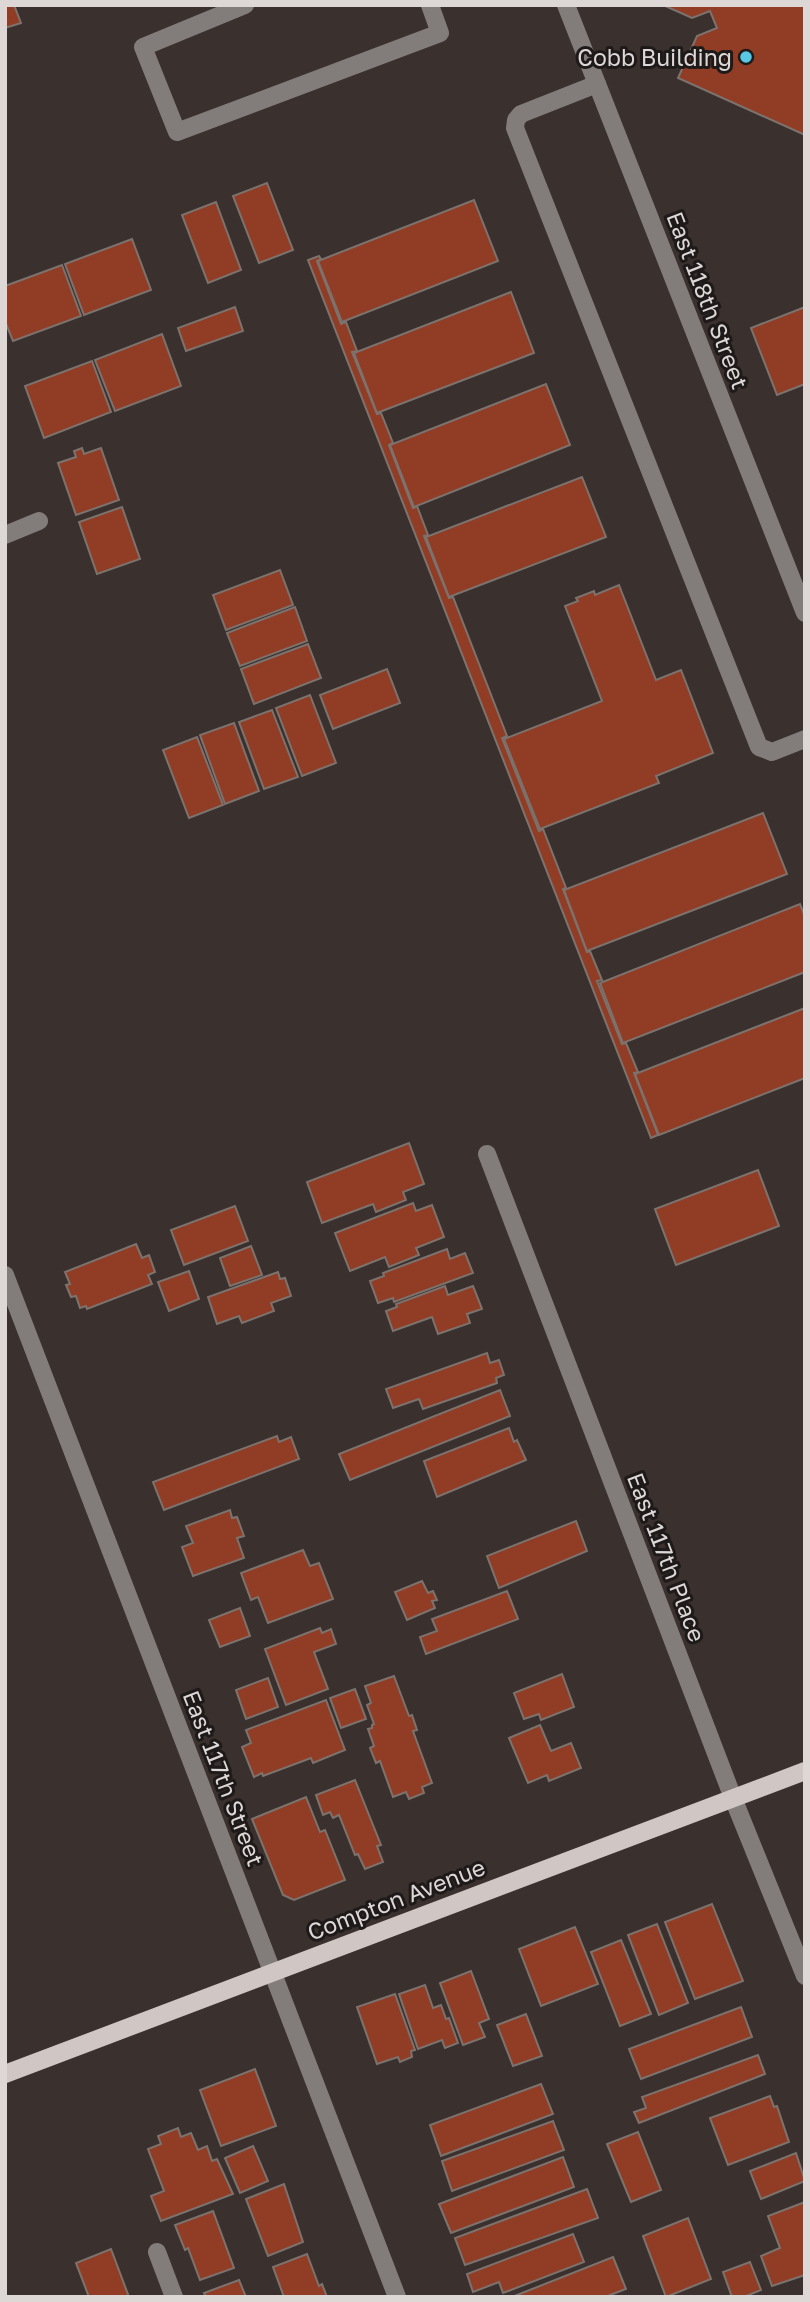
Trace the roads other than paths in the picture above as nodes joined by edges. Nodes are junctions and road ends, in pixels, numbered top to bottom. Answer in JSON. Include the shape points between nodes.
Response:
{"nodes":[{"id":1,"x":245,"y":5,"type":"edge"},
{"id":2,"x":430,"y":5,"type":"edge"},
{"id":3,"x":566,"y":5,"type":"edge"},
{"id":4,"x":597,"y":83,"type":"junction"},
{"id":5,"x":39,"y":521,"type":"dead end"},
{"id":6,"x":5,"y":535,"type":"edge"},
{"id":7,"x":801,"y":590,"type":"edge"},
{"id":8,"x":805,"y":613,"type":"edge"},
{"id":9,"x":805,"y":739,"type":"edge"},
{"id":10,"x":487,"y":1154,"type":"dead end"},
{"id":11,"x":5,"y":1275,"type":"edge"},
{"id":12,"x":805,"y":1771,"type":"edge"},
{"id":13,"x":733,"y":1798,"type":"junction"},
{"id":14,"x":272,"y":1972,"type":"junction"},
{"id":15,"x":805,"y":1976,"type":"edge"},
{"id":16,"x":5,"y":2074,"type":"edge"},
{"id":17,"x":157,"y":2252,"type":"dead end"},
{"id":18,"x":174,"y":2297,"type":"edge"},
{"id":19,"x":397,"y":2297,"type":"edge"}],
"edges":[{"from":1,"to":2,"type":"street","via":[[143,47],[177,132],[440,33]]},
{"from":3,"to":4,"type":"street","name":"East 118th Street"},
{"from":4,"to":7,"type":"street","name":"East 118th Street"},
{"from":4,"to":9,"type":"street","via":[[522,114],[515,128],[759,747],[772,752]]},
{"from":5,"to":6,"type":"street"},
{"from":7,"to":8,"type":"street","name":"East 118th Street"},
{"from":10,"to":13,"type":"street","name":"East 117th Place"},
{"from":11,"to":14,"type":"street","name":"East 117th Street"},
{"from":12,"to":13,"type":"main road","name":"Compton Avenue"},
{"from":13,"to":14,"type":"main road","name":"Compton Avenue"},
{"from":13,"to":15,"type":"street","name":"East 117th Place"},
{"from":14,"to":16,"type":"main road","name":"Compton Avenue"},
{"from":14,"to":19,"type":"street","name":"East 117th Street"},
{"from":17,"to":18,"type":"street"}]}
